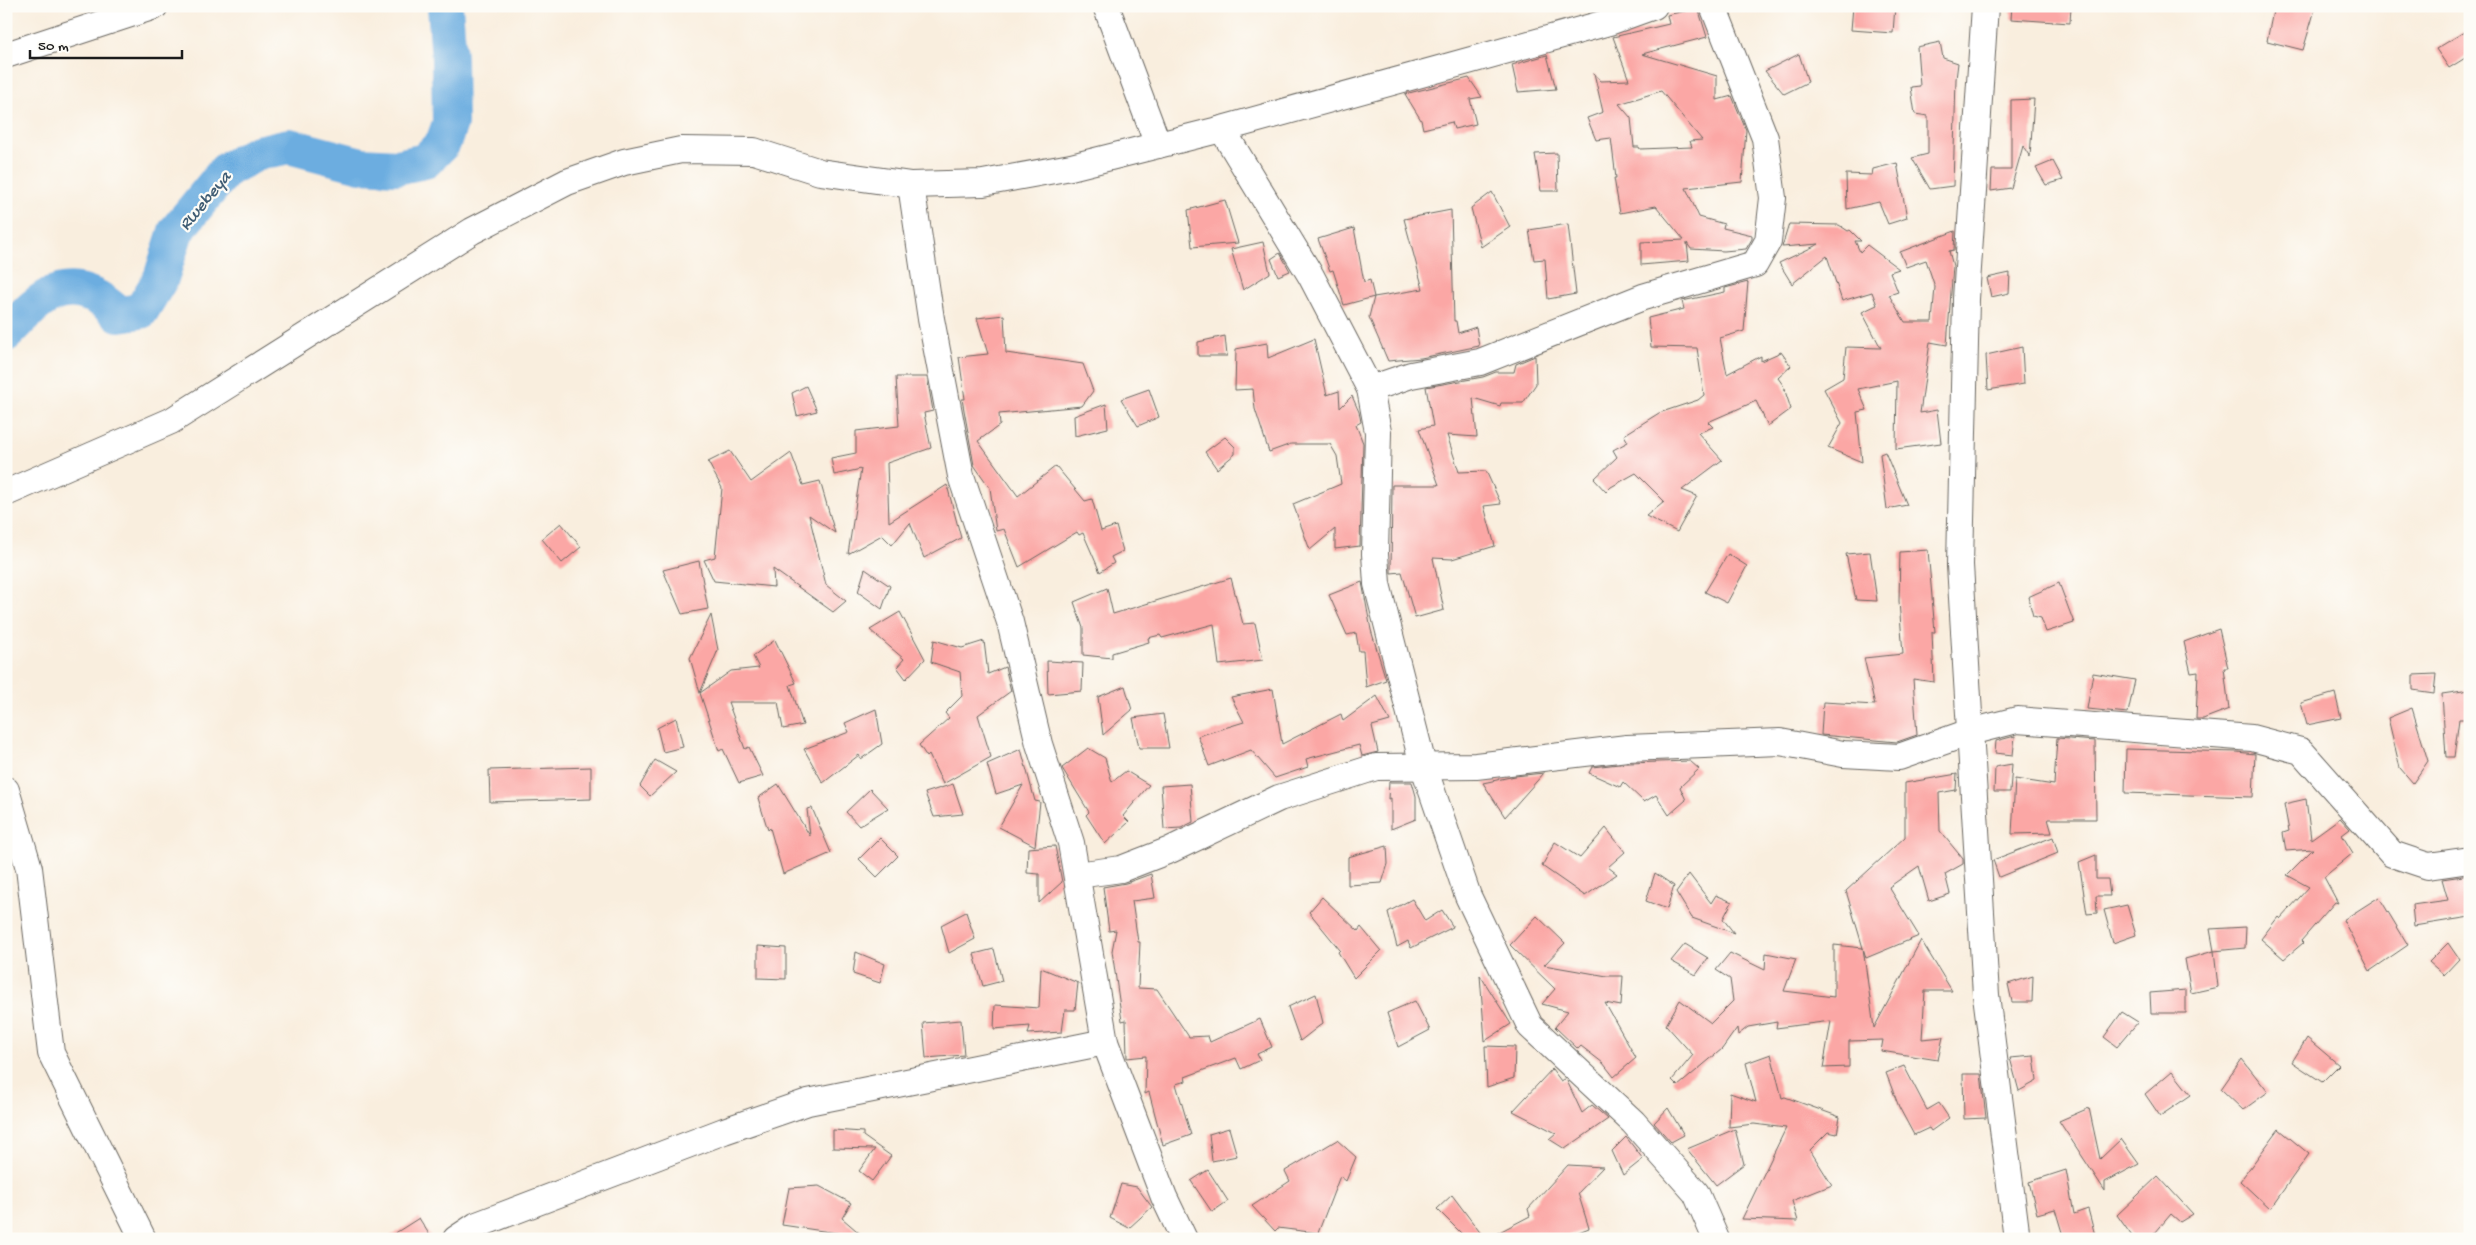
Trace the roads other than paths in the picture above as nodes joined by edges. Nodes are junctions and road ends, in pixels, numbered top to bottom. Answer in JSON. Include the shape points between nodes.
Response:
{"nodes":[{"id":1,"x":155,"y":6,"type":"edge"},
{"id":2,"x":1106,"y":6,"type":"edge"},
{"id":3,"x":1654,"y":6,"type":"edge"},
{"id":4,"x":1713,"y":6,"type":"edge"},
{"id":5,"x":1986,"y":6,"type":"edge"},
{"id":6,"x":6,"y":55,"type":"edge"},
{"id":7,"x":1222,"y":129,"type":"junction"},
{"id":8,"x":1158,"y":145,"type":"junction"},
{"id":9,"x":911,"y":186,"type":"junction"},
{"id":10,"x":1370,"y":389,"type":"junction"},
{"id":11,"x":6,"y":493,"type":"edge"},
{"id":12,"x":1970,"y":732,"type":"junction"},
{"id":13,"x":1423,"y":765,"type":"junction"},
{"id":14,"x":6,"y":790,"type":"edge"},
{"id":15,"x":2470,"y":860,"type":"edge"},
{"id":16,"x":1077,"y":875,"type":"junction"},
{"id":17,"x":1105,"y":1042,"type":"junction"},
{"id":18,"x":143,"y":1239,"type":"edge"},
{"id":19,"x":456,"y":1239,"type":"edge"},
{"id":20,"x":1184,"y":1239,"type":"edge"},
{"id":21,"x":1716,"y":1239,"type":"edge"},
{"id":22,"x":2018,"y":1239,"type":"edge"}],
"edges":[{"from":1,"to":6,"type":"street"},
{"from":2,"to":8,"type":"street"},
{"from":3,"to":7,"type":"street","via":[[1609,22]]},
{"from":4,"to":10,"type":"street","via":[[1765,138],[1773,198],[1768,241],[1755,264],[1643,297],[1480,362],[1410,375]]},
{"from":5,"to":12,"type":"street","via":[[1966,299],[1960,565]]},
{"from":7,"to":8,"type":"street"},
{"from":7,"to":10,"type":"street","via":[[1311,276]]},
{"from":8,"to":9,"type":"street","via":[[1071,167],[983,183]]},
{"from":9,"to":11,"type":"street","via":[[820,172],[754,152],[681,150],[624,162],[567,182],[472,231],[171,421]]},
{"from":9,"to":16,"type":"street","via":[[931,319],[961,476],[1010,622],[1039,744],[1071,843]]},
{"from":10,"to":13,"type":"street","via":[[1378,432],[1377,584]]},
{"from":12,"to":13,"type":"street","via":[[1899,757],[1843,754],[1780,742],[1627,748],[1476,766]]},
{"from":12,"to":15,"type":"street","via":[[2017,720],[2252,738],[2301,751],[2392,854],[2428,866]]},
{"from":12,"to":22,"type":"street","via":[[1986,995]]},
{"from":13,"to":16,"type":"street","via":[[1376,766],[1279,798],[1170,850],[1121,869]]},
{"from":13,"to":21,"type":"street","via":[[1468,896],[1530,1026],[1633,1122],[1696,1193]]},
{"from":14,"to":18,"type":"street","via":[[29,868],[51,1053]]},
{"from":16,"to":17,"type":"street"},
{"from":17,"to":19,"type":"street","via":[[808,1102],[477,1225]]},
{"from":17,"to":20,"type":"street","via":[[1164,1197]]}]}
